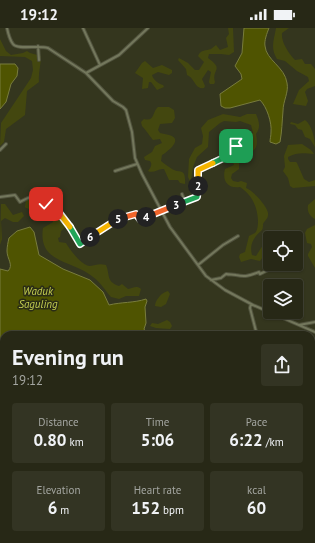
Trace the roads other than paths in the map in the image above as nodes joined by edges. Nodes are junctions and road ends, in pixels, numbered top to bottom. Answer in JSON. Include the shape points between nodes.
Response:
{"nodes":[{"id":1,"x":7,"y":28,"type":"edge"},
{"id":2,"x":84,"y":28,"type":"edge"},
{"id":3,"x":148,"y":28,"type":"edge"},
{"id":4,"x":38,"y":46,"type":"junction"},
{"id":5,"x":39,"y":60,"type":"dead end"},
{"id":6,"x":100,"y":65,"type":"junction"},
{"id":7,"x":86,"y":73,"type":"junction"},
{"id":8,"x":235,"y":143,"type":"dead end"},
{"id":9,"x":6,"y":144,"type":"dead end"},
{"id":10,"x":0,"y":150,"type":"edge"},
{"id":11,"x":238,"y":151,"type":"junction"},
{"id":12,"x":244,"y":151,"type":"dead end"},
{"id":13,"x":137,"y":164,"type":"junction"},
{"id":14,"x":115,"y":171,"type":"dead end"},
{"id":15,"x":182,"y":194,"type":"dead end"},
{"id":16,"x":0,"y":197,"type":"edge"},
{"id":17,"x":185,"y":202,"type":"junction"},
{"id":18,"x":161,"y":212,"type":"junction"},
{"id":19,"x":238,"y":236,"type":"dead end"},
{"id":20,"x":198,"y":265,"type":"junction"},
{"id":21,"x":266,"y":271,"type":"edge"},
{"id":22,"x":211,"y":280,"type":"junction"},
{"id":23,"x":251,"y":304,"type":"junction"},
{"id":24,"x":315,"y":322,"type":"edge"},
{"id":25,"x":299,"y":325,"type":"junction"},
{"id":26,"x":256,"y":331,"type":"edge"},
{"id":27,"x":313,"y":331,"type":"edge"}],
"edges":[{"from":1,"to":4,"type":"street","via":[[14,46]]},
{"from":2,"to":6,"type":"street"},
{"from":3,"to":6,"type":"street","via":[[125,51]]},
{"from":4,"to":5,"type":"street"},
{"from":4,"to":7,"type":"street","via":[[48,48]]},
{"from":6,"to":7,"type":"street"},
{"from":7,"to":13,"type":"street","via":[[113,101],[126,110]]},
{"from":8,"to":11,"type":"street"},
{"from":9,"to":10,"type":"street"},
{"from":11,"to":12,"type":"street"},
{"from":11,"to":17,"type":"street","via":[[198,170],[197,197]]},
{"from":13,"to":14,"type":"street"},
{"from":13,"to":18,"type":"street"},
{"from":15,"to":17,"type":"street"},
{"from":16,"to":18,"type":"street","via":[[15,195],[20,202],[35,195],[39,196],[48,208],[63,217],[80,244],[122,218],[136,214],[140,219]]},
{"from":17,"to":18,"type":"street"},
{"from":18,"to":20,"type":"street"},
{"from":19,"to":20,"type":"street"},
{"from":20,"to":22,"type":"street"},
{"from":21,"to":22,"type":"street","via":[[242,277],[226,274]]},
{"from":22,"to":23,"type":"street"},
{"from":23,"to":25,"type":"street"},
{"from":23,"to":26,"type":"street"},
{"from":24,"to":25,"type":"street"},
{"from":25,"to":27,"type":"street"}]}
